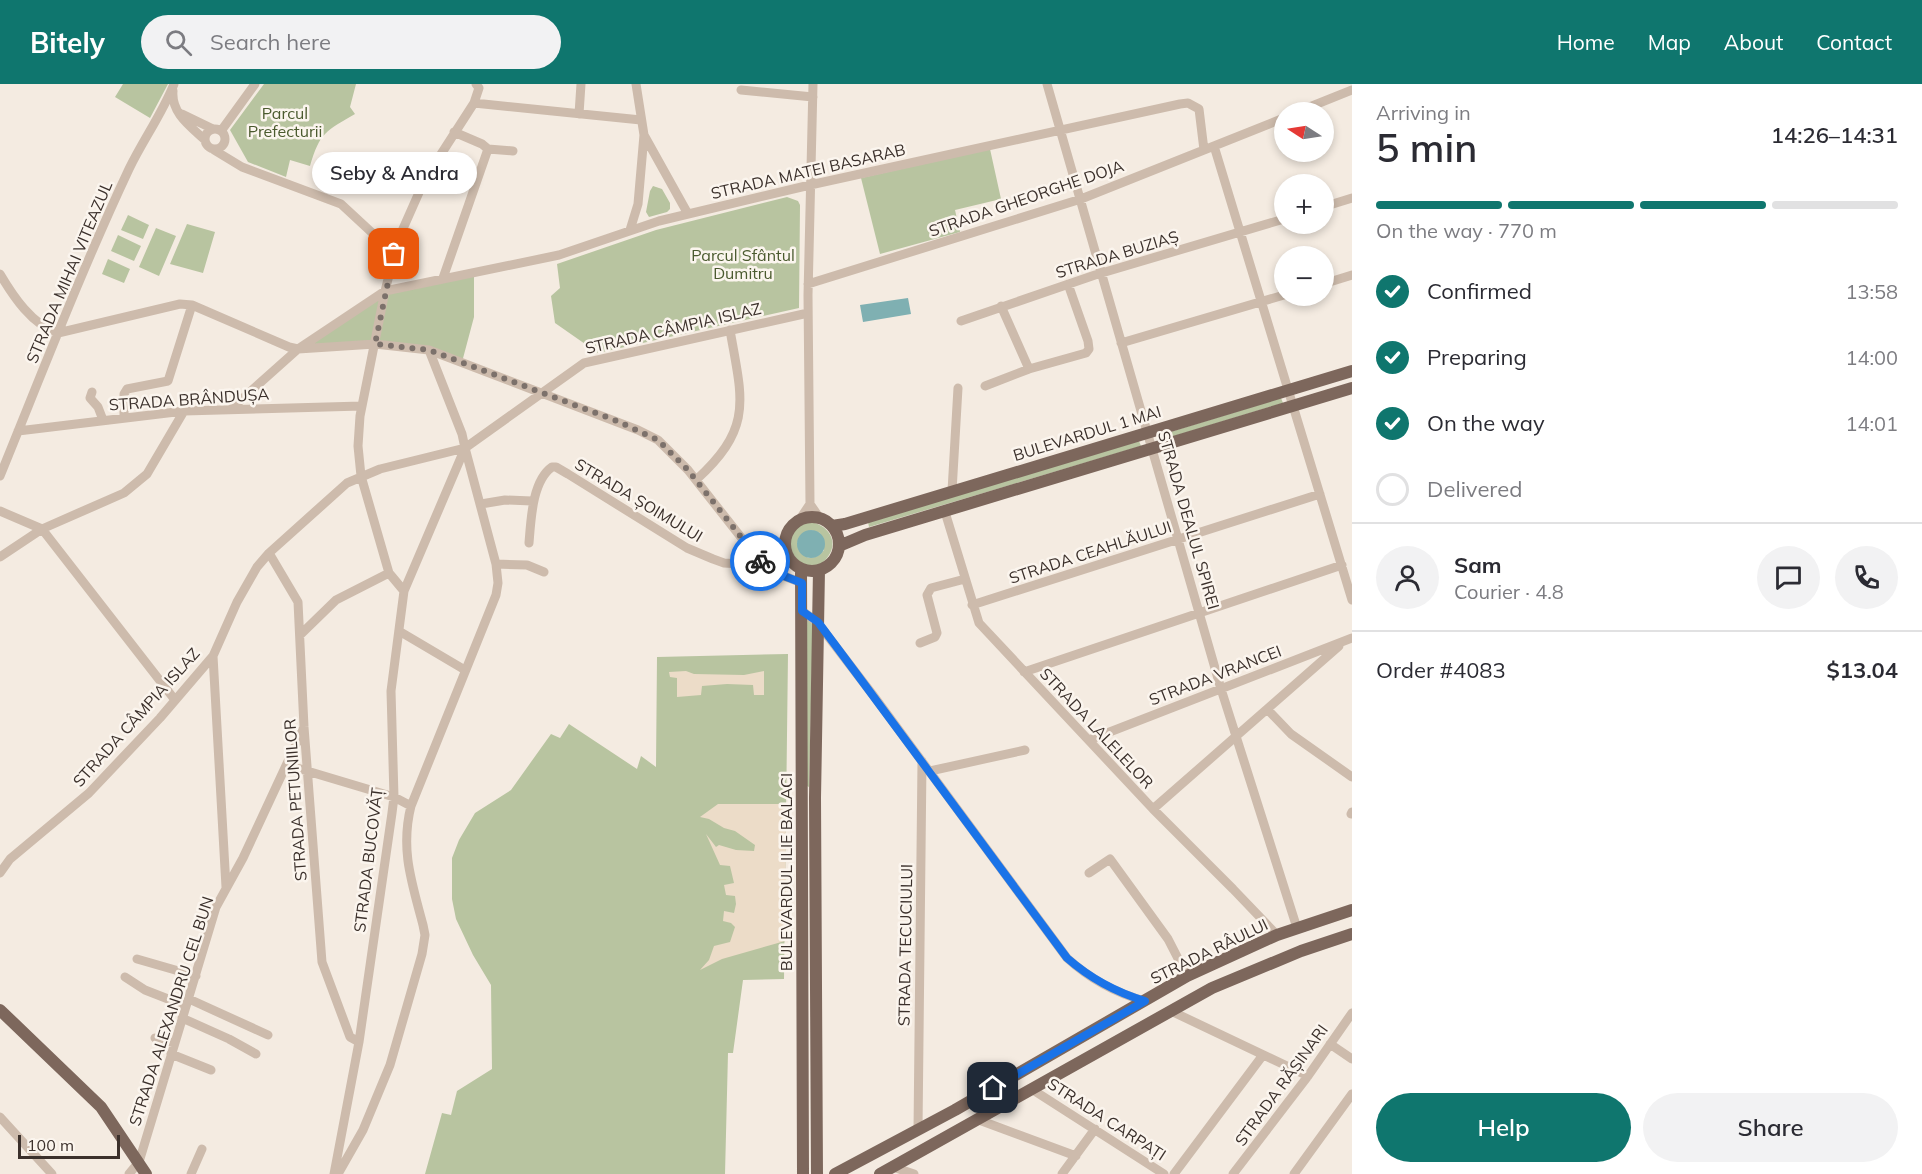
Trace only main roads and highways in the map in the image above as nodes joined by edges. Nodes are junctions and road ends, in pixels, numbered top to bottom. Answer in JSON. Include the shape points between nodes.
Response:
{"nodes":[{"id":1,"x":1352,"y":371,"type":"edge"},
{"id":2,"x":1352,"y":388,"type":"edge"},
{"id":3,"x":832,"y":526,"type":"junction"},
{"id":4,"x":839,"y":546,"type":"junction"},
{"id":5,"x":801,"y":569,"type":"junction"},
{"id":6,"x":819,"y":570,"type":"junction"},
{"id":7,"x":802,"y":611,"type":"junction"},
{"id":8,"x":818,"y":617,"type":"junction"},
{"id":9,"x":809,"y":798,"type":"junction"},
{"id":10,"x":1352,"y":910,"type":"edge"},
{"id":11,"x":1352,"y":934,"type":"edge"},
{"id":12,"x":0,"y":1010,"type":"edge"},
{"id":13,"x":817,"y":1159,"type":"junction"},
{"id":14,"x":146,"y":1174,"type":"edge"},
{"id":15,"x":803,"y":1174,"type":"edge"},
{"id":16,"x":817,"y":1174,"type":"edge"},
{"id":17,"x":836,"y":1174,"type":"edge"},
{"id":18,"x":880,"y":1174,"type":"edge"}],
"edges":[{"from":1,"to":3,"type":"main road","name":"BULEVARDUL 1 MAI"},
{"from":2,"to":4,"type":"main road"},
{"from":3,"to":4,"type":"main road"},
{"from":3,"to":5,"type":"main road","via":[[813,516],[800,519],[788,530],[786,552]]},
{"from":4,"to":6,"type":"main road","via":[[830,564]]},
{"from":5,"to":6,"type":"main road"},
{"from":5,"to":7,"type":"main road","name":"BULEVARDUL ILIE BALACI"},
{"from":6,"to":8,"type":"main road","name":"BULEVARDUL ILIE BALACI"},
{"from":7,"to":8,"type":"main road"},
{"from":7,"to":9,"type":"main road","name":"BULEVARDUL ILIE BALACI"},
{"from":8,"to":9,"type":"main road","name":"BULEVARDUL ILIE BALACI"},
{"from":9,"to":13,"type":"main road","name":"BULEVARDUL ILIE BALACI"},
{"from":9,"to":15,"type":"main road","name":"BULEVARDUL ILIE BALACI"},
{"from":10,"to":17,"type":"main road","name":"STRADA RÂULUI","via":[[1277,935],[1187,976]]},
{"from":11,"to":18,"type":"main road","name":"STRADA RÂULUI","via":[[1212,988]]},
{"from":12,"to":14,"type":"main road","via":[[101,1107]]},
{"from":13,"to":16,"type":"main road","name":"BULEVARDUL ILIE BALACI"},
{"from":13,"to":17,"type":"main road"}]}
